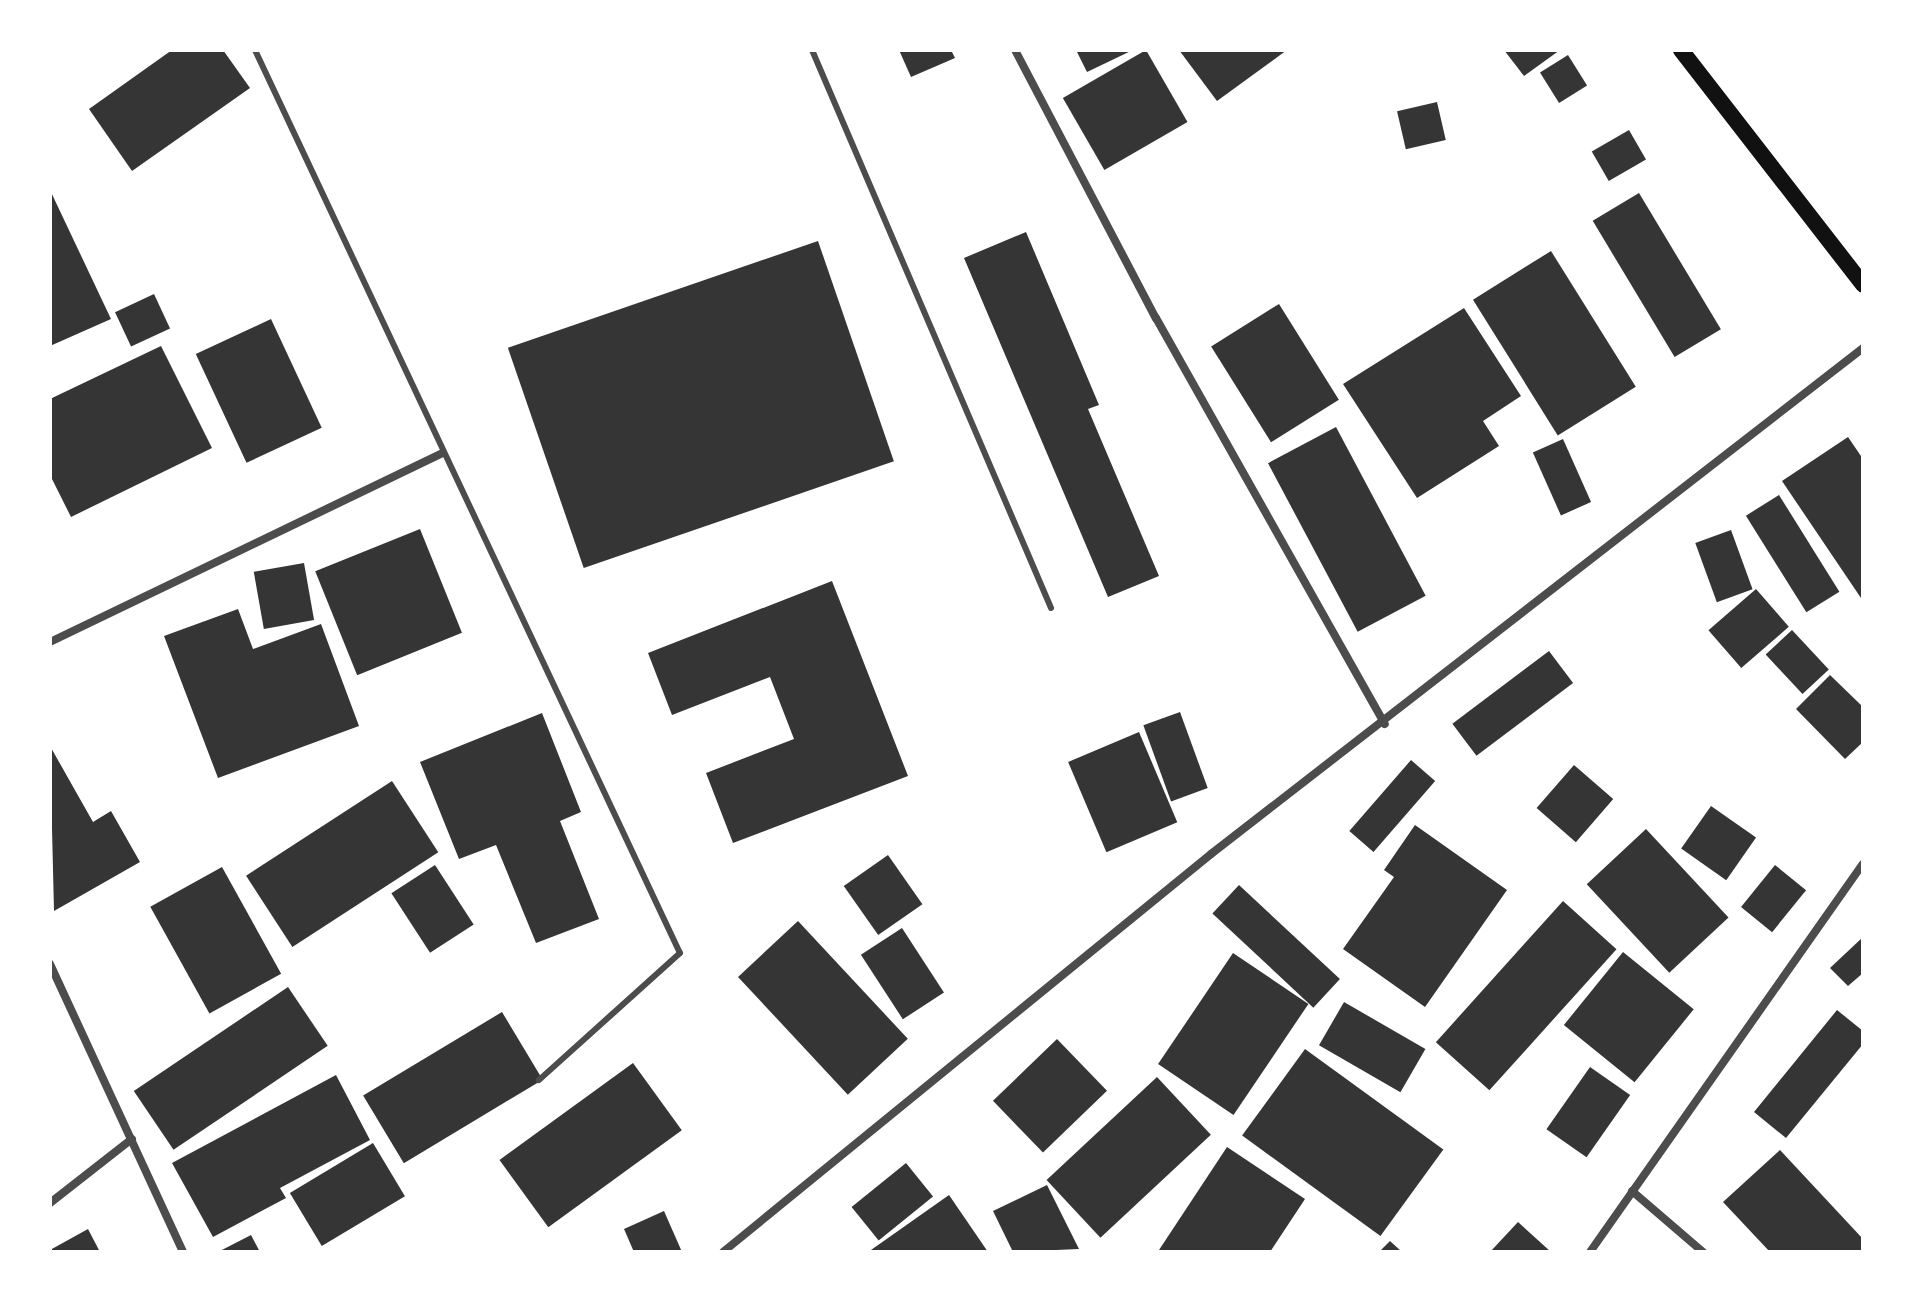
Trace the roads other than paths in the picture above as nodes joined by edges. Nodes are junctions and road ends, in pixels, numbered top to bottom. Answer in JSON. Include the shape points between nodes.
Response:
{"nodes":[{"id":1,"x":255,"y":50,"type":"edge"},
{"id":2,"x":812,"y":50,"type":"edge"},
{"id":3,"x":1015,"y":50,"type":"edge"},
{"id":4,"x":1681,"y":50,"type":"edge"},
{"id":5,"x":1863,"y":285,"type":"edge"},
{"id":6,"x":1863,"y":348,"type":"edge"},
{"id":7,"x":443,"y":453,"type":"junction"},
{"id":8,"x":1051,"y":608,"type":"dead end"},
{"id":9,"x":50,"y":642,"type":"edge"},
{"id":10,"x":1385,"y":724,"type":"junction"},
{"id":11,"x":1863,"y":864,"type":"edge"},
{"id":12,"x":50,"y":964,"type":"edge"},
{"id":13,"x":539,"y":1080,"type":"dead end"},
{"id":14,"x":132,"y":1139,"type":"junction"},
{"id":15,"x":1632,"y":1191,"type":"junction"},
{"id":16,"x":50,"y":1203,"type":"edge"},
{"id":17,"x":183,"y":1252,"type":"edge"},
{"id":18,"x":723,"y":1252,"type":"edge"},
{"id":19,"x":1590,"y":1252,"type":"edge"},
{"id":20,"x":1703,"y":1252,"type":"edge"}],
"edges":[{"from":1,"to":7,"type":"lane"},
{"from":2,"to":8,"type":"lane"},
{"from":3,"to":10,"type":"street","via":[[1156,318]]},
{"from":4,"to":5,"type":"main road"},
{"from":6,"to":10,"type":"street"},
{"from":7,"to":9,"type":"street"},
{"from":7,"to":13,"type":"lane","via":[[680,953]]},
{"from":10,"to":18,"type":"street","via":[[1064,971]]},
{"from":11,"to":15,"type":"street"},
{"from":12,"to":14,"type":"street"},
{"from":14,"to":16,"type":"street"},
{"from":14,"to":17,"type":"street"},
{"from":15,"to":19,"type":"street"},
{"from":15,"to":20,"type":"street"}]}
